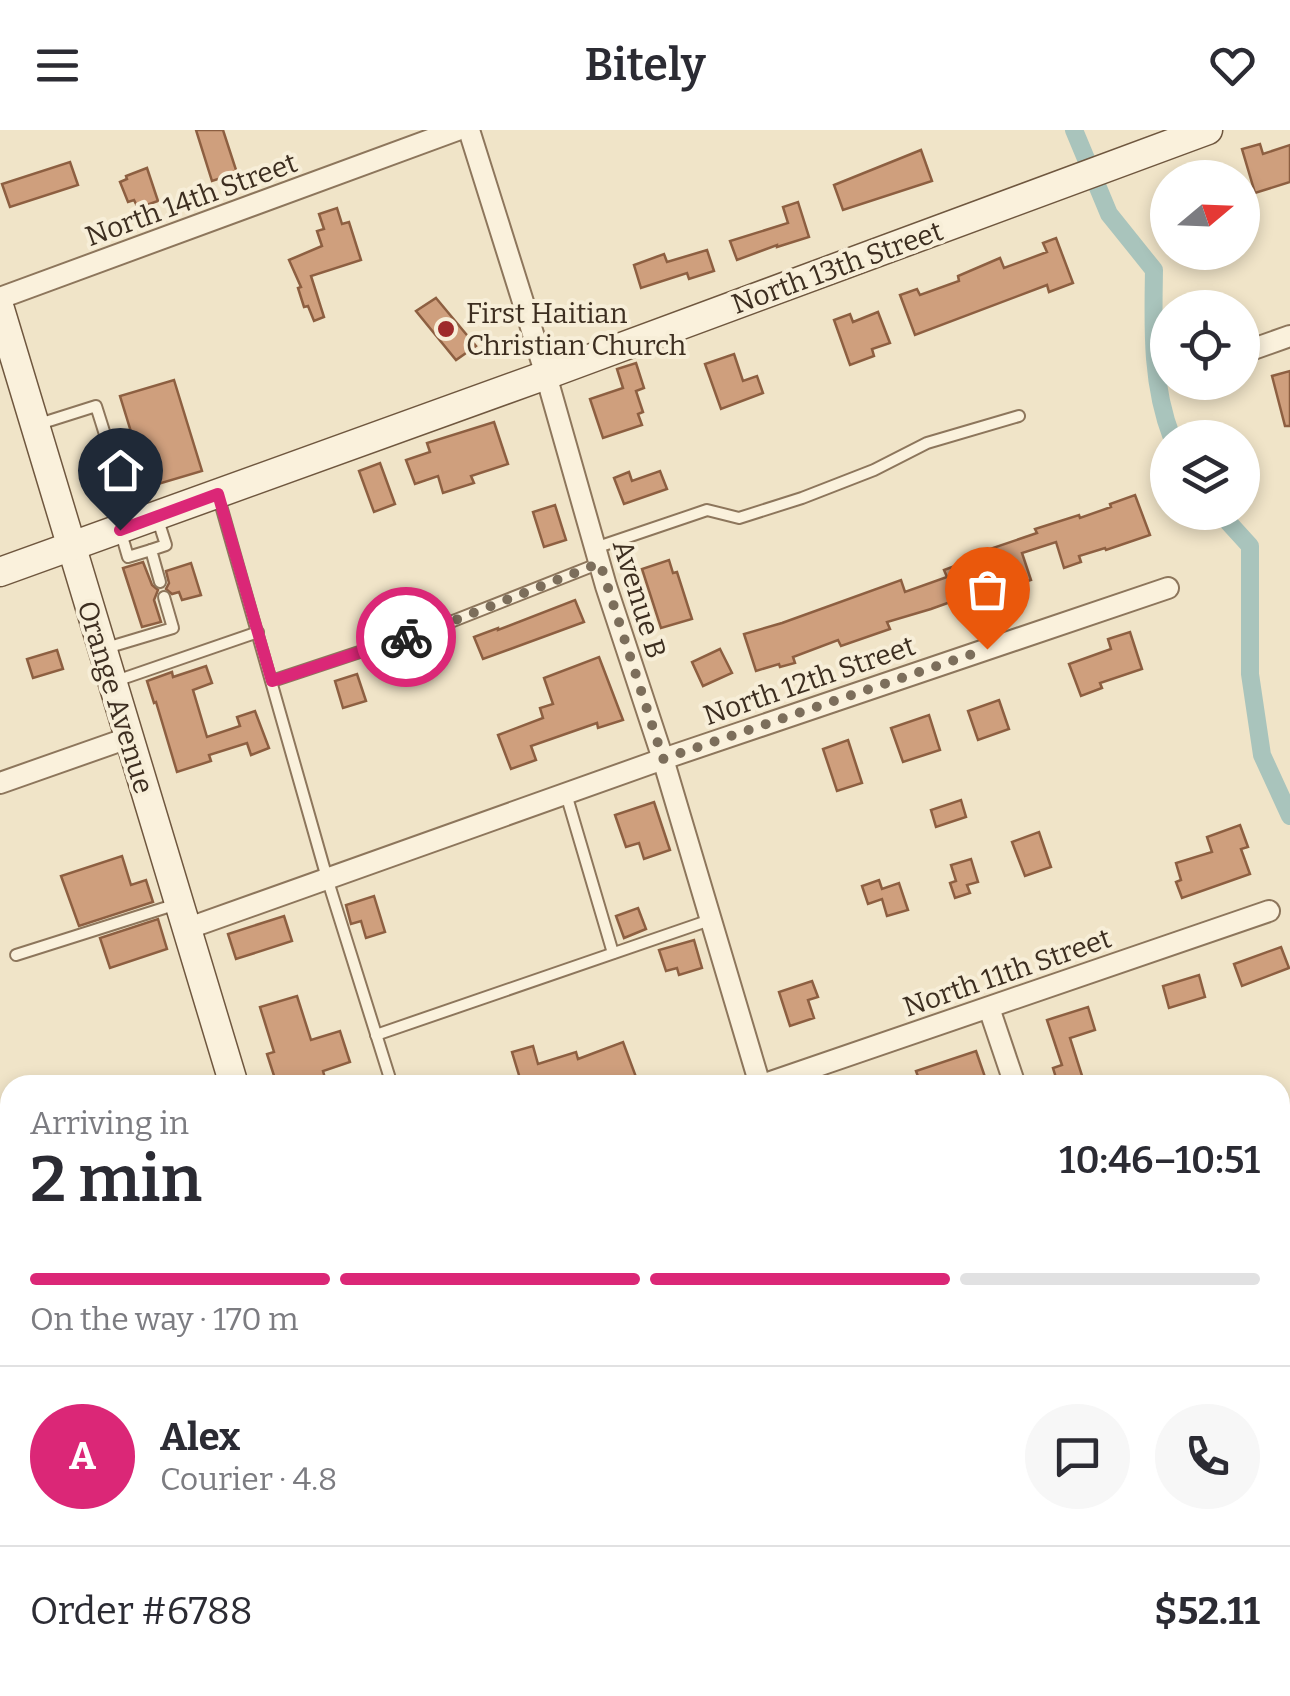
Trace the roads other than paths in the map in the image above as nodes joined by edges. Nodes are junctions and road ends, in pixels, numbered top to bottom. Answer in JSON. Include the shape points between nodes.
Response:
{"nodes":[{"id":1,"x":457,"y":130,"type":"edge"},
{"id":2,"x":468,"y":130,"type":"edge"},
{"id":3,"x":1208,"y":130,"type":"edge"},
{"id":4,"x":0,"y":298,"type":"edge"},
{"id":5,"x":0,"y":309,"type":"edge"},
{"id":6,"x":1290,"y":336,"type":"edge"},
{"id":7,"x":1260,"y":347,"type":"edge"},
{"id":8,"x":546,"y":375,"type":"junction"},
{"id":9,"x":1019,"y":416,"type":"dead end"},
{"id":10,"x":35,"y":426,"type":"junction"},
{"id":11,"x":218,"y":494,"type":"junction"},
{"id":12,"x":137,"y":523,"type":"junction"},
{"id":13,"x":71,"y":547,"type":"junction"},
{"id":14,"x":151,"y":550,"type":"junction"},
{"id":15,"x":598,"y":556,"type":"junction"},
{"id":16,"x":0,"y":572,"type":"edge"},
{"id":17,"x":160,"y":582,"type":"dead end"},
{"id":18,"x":1168,"y":588,"type":"dead end"},
{"id":19,"x":164,"y":597,"type":"dead end"},
{"id":20,"x":258,"y":632,"type":"junction"},
{"id":21,"x":102,"y":650,"type":"junction"},
{"id":22,"x":272,"y":681,"type":"junction"},
{"id":23,"x":112,"y":682,"type":"junction"},
{"id":24,"x":128,"y":738,"type":"junction"},
{"id":25,"x":663,"y":759,"type":"junction"},
{"id":26,"x":0,"y":783,"type":"edge"},
{"id":27,"x":566,"y":793,"type":"junction"},
{"id":28,"x":327,"y":878,"type":"junction"},
{"id":29,"x":1269,"y":911,"type":"dead end"},
{"id":30,"x":182,"y":916,"type":"junction"},
{"id":31,"x":711,"y":920,"type":"junction"},
{"id":32,"x":613,"y":953,"type":"junction"},
{"id":33,"x":16,"y":955,"type":"dead end"},
{"id":34,"x":989,"y":1008,"type":"junction"},
{"id":35,"x":376,"y":1035,"type":"junction"},
{"id":36,"x":231,"y":1075,"type":"edge"},
{"id":37,"x":389,"y":1075,"type":"edge"},
{"id":38,"x":758,"y":1075,"type":"edge"},
{"id":39,"x":791,"y":1075,"type":"edge"},
{"id":40,"x":1012,"y":1075,"type":"edge"}],
"edges":[{"from":1,"to":4,"type":"street","name":"North 14th Street"},
{"from":2,"to":8,"type":"street","name":"Avenue B"},
{"from":3,"to":8,"type":"street","name":"North 13th Street"},
{"from":5,"to":10,"type":"street","name":"Orange Avenue"},
{"from":6,"to":7,"type":"street"},
{"from":8,"to":11,"type":"street","name":"North 13th Street"},
{"from":8,"to":15,"type":"street","name":"Avenue B"},
{"from":9,"to":15,"type":"lane","via":[[927,443],[802,498],[739,518],[707,510]]},
{"from":10,"to":12,"type":"lane","via":[[96,406]]},
{"from":10,"to":13,"type":"street","name":"Orange Avenue"},
{"from":11,"to":12,"type":"street","name":"North 13th Street"},
{"from":11,"to":20,"type":"lane"},
{"from":12,"to":13,"type":"street","name":"North 13th Street"},
{"from":12,"to":14,"type":"lane","via":[[166,545]]},
{"from":12,"to":14,"type":"lane","via":[[128,557]]},
{"from":13,"to":16,"type":"street","name":"North 13th Street"},
{"from":13,"to":21,"type":"street","name":"Orange Avenue"},
{"from":14,"to":17,"type":"lane"},
{"from":15,"to":22,"type":"lane","via":[[453,621]]},
{"from":15,"to":25,"type":"street","name":"Avenue B"},
{"from":18,"to":25,"type":"street","name":"North 12th Street"},
{"from":19,"to":21,"type":"lane","via":[[173,628]]},
{"from":20,"to":22,"type":"lane"},
{"from":20,"to":23,"type":"lane"},
{"from":21,"to":23,"type":"street","name":"Orange Avenue"},
{"from":22,"to":28,"type":"lane"},
{"from":23,"to":24,"type":"street","name":"Orange Avenue"},
{"from":24,"to":26,"type":"street"},
{"from":24,"to":30,"type":"street","name":"Orange Avenue"},
{"from":25,"to":27,"type":"street","name":"North 12th Street"},
{"from":25,"to":31,"type":"street","name":"Avenue B"},
{"from":27,"to":28,"type":"street","name":"North 12th Street"},
{"from":27,"to":32,"type":"lane"},
{"from":28,"to":30,"type":"street","name":"North 12th Street"},
{"from":28,"to":35,"type":"lane"},
{"from":29,"to":34,"type":"street","name":"North 11th Street"},
{"from":30,"to":33,"type":"lane"},
{"from":30,"to":36,"type":"street","name":"Orange Avenue"},
{"from":31,"to":32,"type":"lane"},
{"from":31,"to":38,"type":"street","name":"Avenue B"},
{"from":32,"to":35,"type":"lane"},
{"from":34,"to":39,"type":"street","name":"North 11th Street"},
{"from":34,"to":40,"type":"street"},
{"from":35,"to":37,"type":"lane"}]}
